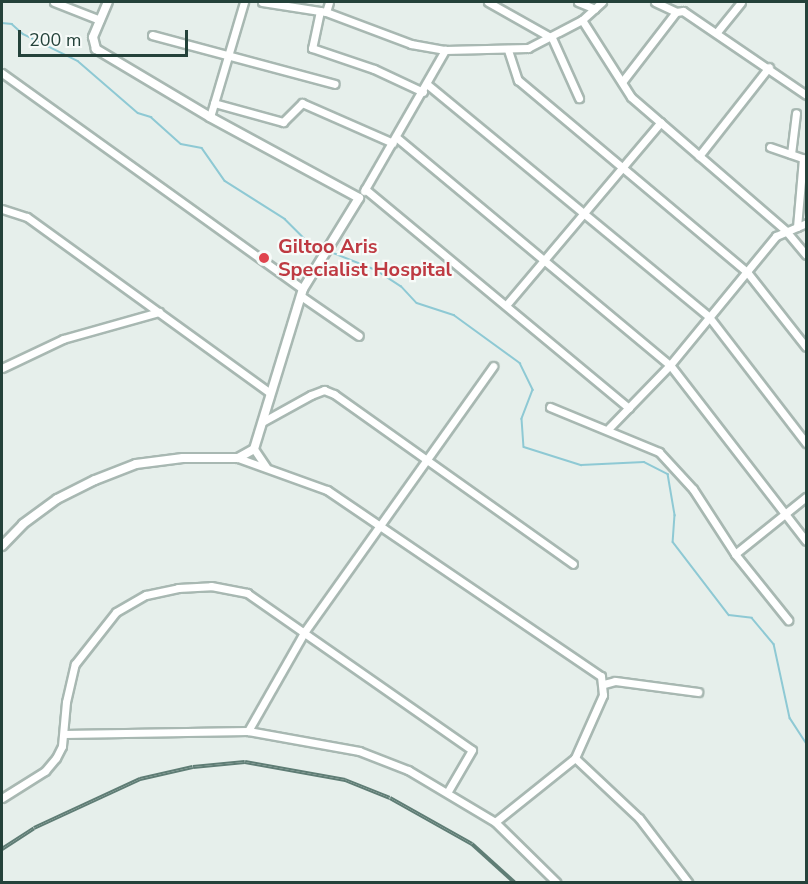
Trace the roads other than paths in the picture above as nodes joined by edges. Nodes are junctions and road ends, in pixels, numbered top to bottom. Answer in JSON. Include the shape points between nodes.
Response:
{"nodes":[{"id":1,"x":54,"y":2,"type":"edge"},
{"id":2,"x":108,"y":2,"type":"edge"},
{"id":3,"x":244,"y":2,"type":"edge"},
{"id":4,"x":261,"y":2,"type":"edge"},
{"id":5,"x":329,"y":2,"type":"edge"},
{"id":6,"x":492,"y":2,"type":"edge"},
{"id":7,"x":578,"y":2,"type":"edge"},
{"id":8,"x":602,"y":2,"type":"edge"},
{"id":9,"x":658,"y":2,"type":"edge"},
{"id":10,"x":741,"y":2,"type":"edge"},
{"id":11,"x":595,"y":9,"type":"junction"},
{"id":12,"x":323,"y":12,"type":"junction"},
{"id":13,"x":676,"y":12,"type":"junction"},
{"id":14,"x":100,"y":20,"type":"junction"},
{"id":15,"x":582,"y":20,"type":"junction"},
{"id":16,"x":717,"y":32,"type":"junction"},
{"id":17,"x":153,"y":35,"type":"dead end"},
{"id":18,"x":552,"y":38,"type":"junction"},
{"id":19,"x":445,"y":50,"type":"junction"},
{"id":20,"x":508,"y":50,"type":"junction"},
{"id":21,"x":228,"y":57,"type":"junction"},
{"id":22,"x":769,"y":67,"type":"junction"},
{"id":23,"x":2,"y":73,"type":"edge"},
{"id":24,"x":622,"y":82,"type":"junction"},
{"id":25,"x":334,"y":84,"type":"dead end"},
{"id":26,"x":428,"y":85,"type":"junction"},
{"id":27,"x":423,"y":92,"type":"junction"},
{"id":28,"x":807,"y":95,"type":"edge"},
{"id":29,"x":579,"y":98,"type":"dead end"},
{"id":30,"x":214,"y":103,"type":"junction"},
{"id":31,"x":796,"y":113,"type":"dead end"},
{"id":32,"x":210,"y":117,"type":"junction"},
{"id":33,"x":661,"y":122,"type":"junction"},
{"id":34,"x":394,"y":140,"type":"junction"},
{"id":35,"x":770,"y":147,"type":"dead end"},
{"id":36,"x":791,"y":153,"type":"junction"},
{"id":37,"x":699,"y":156,"type":"junction"},
{"id":38,"x":805,"y":159,"type":"edge"},
{"id":39,"x":624,"y":168,"type":"junction"},
{"id":40,"x":365,"y":189,"type":"junction"},
{"id":41,"x":360,"y":198,"type":"junction"},
{"id":42,"x":2,"y":209,"type":"edge"},
{"id":43,"x":585,"y":214,"type":"junction"},
{"id":44,"x":807,"y":223,"type":"edge"},
{"id":45,"x":797,"y":227,"type":"junction"},
{"id":46,"x":786,"y":231,"type":"junction"},
{"id":47,"x":807,"y":255,"type":"edge"},
{"id":48,"x":548,"y":260,"type":"junction"},
{"id":49,"x":747,"y":272,"type":"junction"},
{"id":50,"x":302,"y":292,"type":"junction"},
{"id":51,"x":507,"y":304,"type":"junction"},
{"id":52,"x":159,"y":312,"type":"junction"},
{"id":53,"x":709,"y":317,"type":"junction"},
{"id":54,"x":359,"y":336,"type":"dead end"},
{"id":55,"x":807,"y":348,"type":"edge"},
{"id":56,"x":670,"y":365,"type":"junction"},
{"id":57,"x":493,"y":366,"type":"dead end"},
{"id":58,"x":2,"y":368,"type":"edge"},
{"id":59,"x":270,"y":393,"type":"junction"},
{"id":60,"x":267,"y":407,"type":"junction"},
{"id":61,"x":550,"y":407,"type":"dead end"},
{"id":62,"x":629,"y":408,"type":"junction"},
{"id":63,"x":284,"y":410,"type":"junction"},
{"id":64,"x":264,"y":421,"type":"junction"},
{"id":65,"x":609,"y":428,"type":"junction"},
{"id":66,"x":807,"y":443,"type":"edge"},
{"id":67,"x":255,"y":449,"type":"junction"},
{"id":68,"x":238,"y":458,"type":"junction"},
{"id":69,"x":428,"y":460,"type":"junction"},
{"id":70,"x":266,"y":467,"type":"junction"},
{"id":71,"x":807,"y":497,"type":"edge"},
{"id":72,"x":785,"y":514,"type":"junction"},
{"id":73,"x":380,"y":524,"type":"junction"},
{"id":74,"x":807,"y":541,"type":"edge"},
{"id":75,"x":2,"y":546,"type":"edge"},
{"id":76,"x":735,"y":554,"type":"junction"},
{"id":77,"x":573,"y":564,"type":"dead end"},
{"id":78,"x":788,"y":620,"type":"dead end"},
{"id":79,"x":305,"y":631,"type":"junction"},
{"id":80,"x":604,"y":684,"type":"junction"},
{"id":81,"x":698,"y":692,"type":"dead end"},
{"id":82,"x":248,"y":731,"type":"junction"},
{"id":83,"x":64,"y":734,"type":"junction"},
{"id":84,"x":575,"y":758,"type":"junction"},
{"id":85,"x":448,"y":791,"type":"junction"},
{"id":86,"x":2,"y":798,"type":"edge"},
{"id":87,"x":495,"y":822,"type":"junction"},
{"id":88,"x":556,"y":882,"type":"edge"},
{"id":89,"x":688,"y":882,"type":"edge"}],
"edges":[{"from":1,"to":14,"type":"street"},
{"from":2,"to":14,"type":"street"},
{"from":3,"to":21,"type":"street"},
{"from":4,"to":12,"type":"street"},
{"from":5,"to":12,"type":"street"},
{"from":6,"to":18,"type":"street"},
{"from":7,"to":11,"type":"street"},
{"from":8,"to":11,"type":"street"},
{"from":9,"to":13,"type":"street"},
{"from":10,"to":16,"type":"street"},
{"from":11,"to":15,"type":"street"},
{"from":12,"to":19,"type":"street","via":[[411,44]]},
{"from":12,"to":27,"type":"street","via":[[312,48],[374,69]]},
{"from":13,"to":16,"type":"street","via":[[690,13]]},
{"from":13,"to":24,"type":"street"},
{"from":14,"to":32,"type":"street","via":[[92,44],[96,49]]},
{"from":15,"to":18,"type":"street"},
{"from":15,"to":24,"type":"street"},
{"from":16,"to":22,"type":"street"},
{"from":17,"to":21,"type":"street"},
{"from":18,"to":20,"type":"street","via":[[528,48]]},
{"from":18,"to":29,"type":"street"},
{"from":19,"to":20,"type":"street"},
{"from":19,"to":26,"type":"street"},
{"from":20,"to":39,"type":"street","via":[[518,80]]},
{"from":21,"to":25,"type":"street"},
{"from":21,"to":30,"type":"street"},
{"from":22,"to":28,"type":"street"},
{"from":22,"to":37,"type":"street"},
{"from":23,"to":50,"type":"street"},
{"from":24,"to":33,"type":"street","via":[[631,97]]},
{"from":26,"to":27,"type":"street"},
{"from":26,"to":43,"type":"street"},
{"from":27,"to":34,"type":"street"},
{"from":30,"to":32,"type":"street"},
{"from":30,"to":34,"type":"street","via":[[283,122],[302,103]]},
{"from":31,"to":36,"type":"street"},
{"from":32,"to":41,"type":"street"},
{"from":33,"to":37,"type":"street"},
{"from":33,"to":39,"type":"street"},
{"from":34,"to":40,"type":"street"},
{"from":34,"to":48,"type":"street"},
{"from":35,"to":36,"type":"street"},
{"from":36,"to":38,"type":"street"},
{"from":37,"to":46,"type":"street"},
{"from":38,"to":45,"type":"street"},
{"from":39,"to":43,"type":"street"},
{"from":39,"to":49,"type":"street"},
{"from":40,"to":41,"type":"street"},
{"from":40,"to":51,"type":"street"},
{"from":41,"to":50,"type":"street"},
{"from":42,"to":52,"type":"street","via":[[27,217]]},
{"from":43,"to":48,"type":"street"},
{"from":43,"to":53,"type":"street"},
{"from":44,"to":45,"type":"street"},
{"from":45,"to":46,"type":"street"},
{"from":46,"to":47,"type":"street"},
{"from":46,"to":49,"type":"street","via":[[776,236]]},
{"from":48,"to":51,"type":"street"},
{"from":48,"to":56,"type":"street"},
{"from":49,"to":53,"type":"street"},
{"from":49,"to":55,"type":"street"},
{"from":50,"to":54,"type":"street"},
{"from":50,"to":59,"type":"street"},
{"from":51,"to":62,"type":"street"},
{"from":52,"to":58,"type":"street","via":[[63,339]]},
{"from":52,"to":59,"type":"street"},
{"from":53,"to":56,"type":"street"},
{"from":53,"to":66,"type":"street"},
{"from":56,"to":62,"type":"street"},
{"from":56,"to":72,"type":"street"},
{"from":57,"to":69,"type":"street"},
{"from":59,"to":60,"type":"street"},
{"from":60,"to":63,"type":"street"},
{"from":60,"to":64,"type":"street"},
{"from":61,"to":65,"type":"street"},
{"from":62,"to":65,"type":"street"},
{"from":63,"to":64,"type":"street"},
{"from":63,"to":69,"type":"street","via":[[324,390]]},
{"from":64,"to":67,"type":"street"},
{"from":65,"to":76,"type":"street","via":[[659,452],[671,463],[693,489]]},
{"from":67,"to":68,"type":"street"},
{"from":67,"to":70,"type":"street"},
{"from":68,"to":70,"type":"street"},
{"from":68,"to":75,"type":"street","via":[[183,458],[136,464],[57,499],[22,524]]},
{"from":69,"to":73,"type":"street"},
{"from":69,"to":77,"type":"street"},
{"from":70,"to":73,"type":"street","via":[[327,490]]},
{"from":71,"to":72,"type":"street"},
{"from":72,"to":74,"type":"street"},
{"from":72,"to":76,"type":"street"},
{"from":73,"to":79,"type":"street"},
{"from":73,"to":80,"type":"street","via":[[594,671]]},
{"from":76,"to":78,"type":"street"},
{"from":79,"to":82,"type":"street"},
{"from":79,"to":83,"type":"street","via":[[247,593],[211,586],[178,588],[146,596],[116,612],[75,664]]},
{"from":79,"to":85,"type":"street","via":[[472,750]]},
{"from":80,"to":81,"type":"street","via":[[615,681]]},
{"from":80,"to":84,"type":"street"},
{"from":82,"to":83,"type":"street"},
{"from":82,"to":85,"type":"street","via":[[359,751]]},
{"from":83,"to":86,"type":"street","via":[[56,758],[45,771]]},
{"from":84,"to":87,"type":"street"},
{"from":84,"to":89,"type":"street","via":[[639,818]]},
{"from":85,"to":87,"type":"street"},
{"from":87,"to":88,"type":"street"}]}
